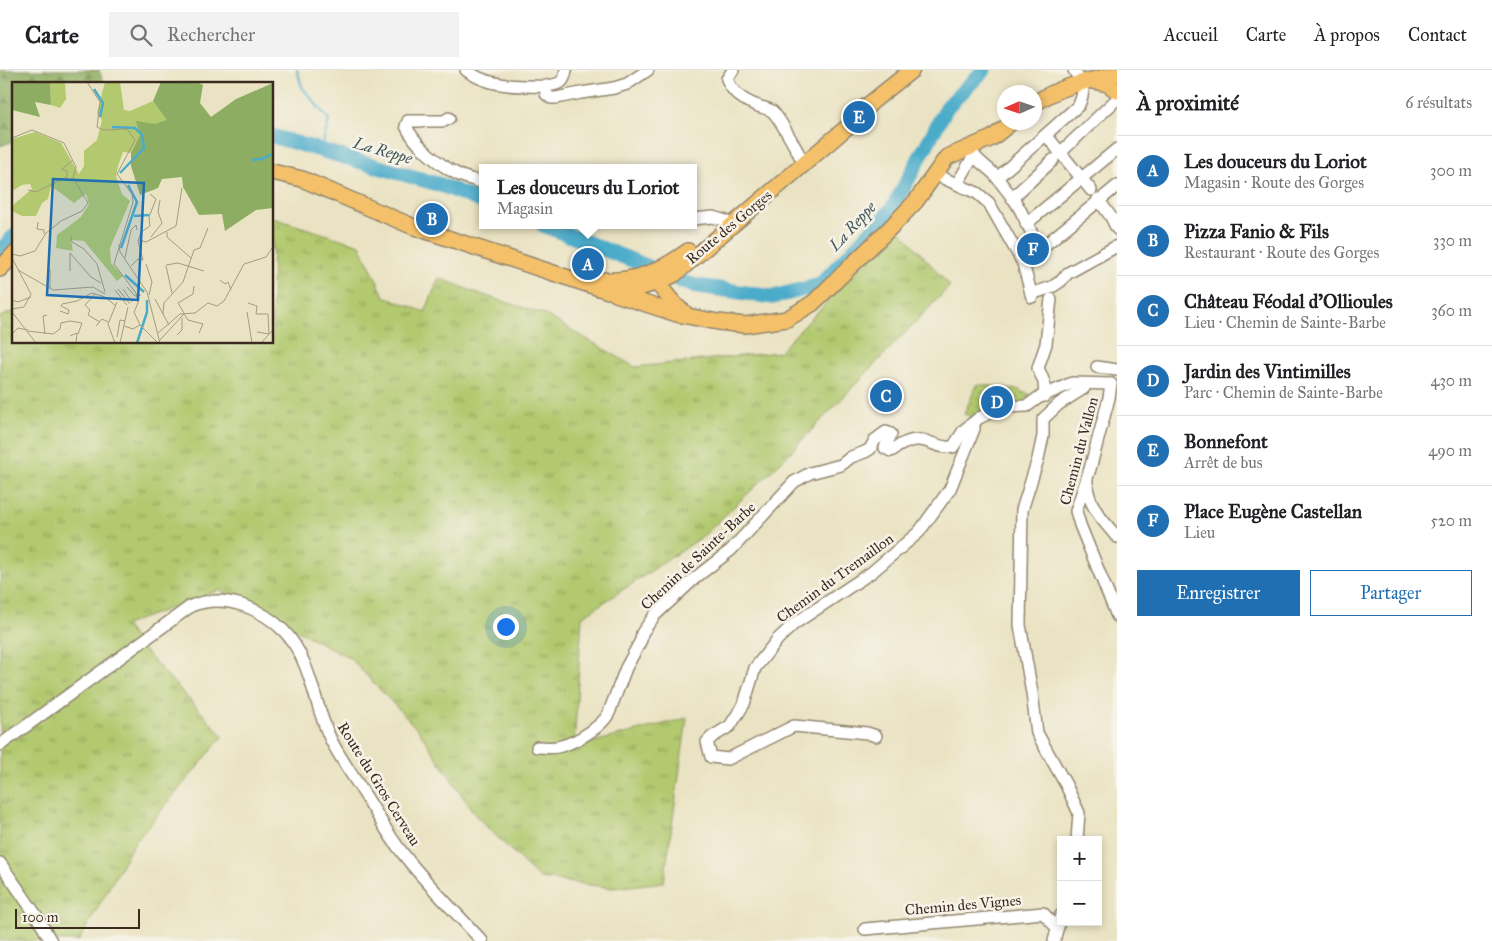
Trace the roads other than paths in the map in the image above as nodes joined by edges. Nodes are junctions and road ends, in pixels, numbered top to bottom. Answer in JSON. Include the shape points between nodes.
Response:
{"nodes":[{"id":1,"x":466,"y":70,"type":"edge"},
{"id":2,"x":648,"y":70,"type":"edge"},
{"id":3,"x":734,"y":70,"type":"edge"},
{"id":4,"x":912,"y":70,"type":"edge"},
{"id":5,"x":1117,"y":74,"type":"edge"},
{"id":6,"x":565,"y":75,"type":"edge"},
{"id":7,"x":1083,"y":78,"type":"edge"},
{"id":8,"x":546,"y":87,"type":"junction"},
{"id":9,"x":1117,"y":91,"type":"edge"},
{"id":10,"x":1042,"y":99,"type":"edge"},
{"id":11,"x":1117,"y":99,"type":"edge"},
{"id":12,"x":870,"y":104,"type":"junction"},
{"id":13,"x":449,"y":118,"type":"dead end"},
{"id":14,"x":1002,"y":130,"type":"edge"},
{"id":15,"x":1046,"y":135,"type":"junction"},
{"id":16,"x":1117,"y":149,"type":"edge"},
{"id":17,"x":972,"y":152,"type":"junction"},
{"id":18,"x":1058,"y":155,"type":"junction"},
{"id":19,"x":800,"y":158,"type":"junction"},
{"id":20,"x":274,"y":172,"type":"edge"},
{"id":21,"x":934,"y":174,"type":"junction"},
{"id":22,"x":997,"y":178,"type":"junction"},
{"id":23,"x":1082,"y":179,"type":"junction"},
{"id":24,"x":479,"y":182,"type":"edge"},
{"id":25,"x":957,"y":184,"type":"junction"},
{"id":26,"x":1117,"y":186,"type":"edge"},
{"id":27,"x":1096,"y":197,"type":"junction"},
{"id":28,"x":1012,"y":198,"type":"junction"},
{"id":29,"x":697,"y":219,"type":"edge"},
{"id":30,"x":726,"y":221,"type":"junction"},
{"id":31,"x":1026,"y":224,"type":"junction"},
{"id":32,"x":1117,"y":229,"type":"edge"},
{"id":33,"x":997,"y":236,"type":"dead end"},
{"id":34,"x":1008,"y":238,"type":"junction"},
{"id":35,"x":1117,"y":246,"type":"edge"},
{"id":36,"x":1040,"y":250,"type":"junction"},
{"id":37,"x":12,"y":256,"type":"edge"},
{"id":38,"x":1024,"y":263,"type":"junction"},
{"id":39,"x":0,"y":269,"type":"edge"},
{"id":40,"x":675,"y":274,"type":"junction"},
{"id":41,"x":564,"y":276,"type":"junction"},
{"id":42,"x":653,"y":281,"type":"junction"},
{"id":43,"x":608,"y":291,"type":"junction"},
{"id":44,"x":1052,"y":292,"type":"junction"},
{"id":45,"x":662,"y":302,"type":"junction"},
{"id":46,"x":1097,"y":367,"type":"dead end"},
{"id":47,"x":1117,"y":370,"type":"edge"},
{"id":48,"x":1084,"y":385,"type":"junction"},
{"id":49,"x":1112,"y":385,"type":"edge"},
{"id":50,"x":1044,"y":396,"type":"junction"},
{"id":51,"x":974,"y":423,"type":"junction"},
{"id":52,"x":1087,"y":479,"type":"junction"},
{"id":53,"x":1097,"y":513,"type":"junction"},
{"id":54,"x":1080,"y":525,"type":"junction"},
{"id":55,"x":1117,"y":537,"type":"edge"},
{"id":56,"x":1117,"y":616,"type":"edge"},
{"id":57,"x":876,"y":736,"type":"dead end"},
{"id":58,"x":0,"y":745,"type":"edge"},
{"id":59,"x":537,"y":747,"type":"dead end"},
{"id":60,"x":1077,"y":836,"type":"edge"},
{"id":61,"x":0,"y":863,"type":"edge"},
{"id":62,"x":1057,"y":928,"type":"joint"},
{"id":63,"x":865,"y":929,"type":"dead end"},
{"id":64,"x":51,"y":941,"type":"edge"},
{"id":65,"x":482,"y":941,"type":"edge"},
{"id":66,"x":1054,"y":941,"type":"edge"}],
"edges":[{"from":1,"to":8,"type":"street","via":[[483,80],[511,87]]},
{"from":2,"to":8,"type":"street","via":[[627,84],[563,98],[551,98],[546,94]]},
{"from":3,"to":19,"type":"street","via":[[727,78],[730,86],[737,95],[771,111],[778,118]]},
{"from":4,"to":12,"type":"main road","name":"Route des Gorges"},
{"from":5,"to":7,"type":"main road"},
{"from":6,"to":8,"type":"street","via":[[559,84]]},
{"from":7,"to":9,"type":"main road","via":[[1108,84]]},
{"from":7,"to":10,"type":"main road"},
{"from":7,"to":15,"type":"street","via":[[1084,94],[1079,106]]},
{"from":11,"to":18,"type":"street"},
{"from":12,"to":19,"type":"main road","name":"Route des Gorges"},
{"from":12,"to":40,"type":"main road","name":"Route des Gorges","via":[[859,117]]},
{"from":13,"to":24,"type":"street","via":[[444,121],[408,120],[406,126],[421,146],[440,162],[457,174]]},
{"from":14,"to":17,"type":"main road"},
{"from":15,"to":18,"type":"street"},
{"from":15,"to":22,"type":"street"},
{"from":16,"to":23,"type":"street"},
{"from":17,"to":21,"type":"main road","via":[[955,153]]},
{"from":17,"to":22,"type":"street"},
{"from":17,"to":25,"type":"street"},
{"from":18,"to":23,"type":"street"},
{"from":18,"to":28,"type":"street"},
{"from":19,"to":30,"type":"main road","name":"Route des Gorges"},
{"from":20,"to":41,"type":"main road","name":"Route des Gorges","via":[[302,179],[414,227]]},
{"from":21,"to":25,"type":"street"},
{"from":21,"to":45,"type":"main road","via":[[894,225],[814,303],[787,319],[745,325],[718,322],[692,317]]},
{"from":22,"to":28,"type":"street"},
{"from":23,"to":27,"type":"street"},
{"from":23,"to":31,"type":"street"},
{"from":25,"to":34,"type":"street","via":[[989,203]]},
{"from":26,"to":27,"type":"street"},
{"from":27,"to":32,"type":"street"},
{"from":27,"to":36,"type":"street"},
{"from":28,"to":31,"type":"street"},
{"from":29,"to":30,"type":"street","via":[[713,217]]},
{"from":30,"to":42,"type":"main road","name":"Route des Gorges","via":[[712,231],[699,248]]},
{"from":31,"to":36,"type":"street"},
{"from":33,"to":34,"type":"street","via":[[1001,234]]},
{"from":34,"to":38,"type":"street"},
{"from":35,"to":44,"type":"street","via":[[1068,273]]},
{"from":36,"to":38,"type":"street"},
{"from":37,"to":39,"type":"main road"},
{"from":38,"to":44,"type":"street","via":[[1032,296]]},
{"from":40,"to":42,"type":"main road","name":"Route des Gorges"},
{"from":40,"to":45,"type":"main road"},
{"from":41,"to":42,"type":"main road","name":"Route des Gorges"},
{"from":41,"to":43,"type":"main road","name":"Route des Gorges"},
{"from":42,"to":43,"type":"main road","name":"Route des Gorges","via":[[634,289]]},
{"from":42,"to":45,"type":"main road","via":[[654,294]]},
{"from":43,"to":45,"type":"main road"},
{"from":44,"to":50,"type":"street","via":[[1046,344],[1038,368],[1044,382]]},
{"from":46,"to":47,"type":"street"},
{"from":48,"to":49,"type":"street","name":"Chemin de Sainte-Barbe"},
{"from":48,"to":50,"type":"street","name":"Chemin de Sainte-Barbe","via":[[1072,383]]},
{"from":48,"to":60,"type":"street","via":[[1043,419],[1038,459],[1022,510],[1020,625],[1037,733],[1079,814]]},
{"from":49,"to":52,"type":"street","name":"Chemin du Vallon"},
{"from":50,"to":51,"type":"street","name":"Chemin de Sainte-Barbe","via":[[1026,406],[1003,408]]},
{"from":51,"to":57,"type":"street","name":"Chemin du Tremaillon","via":[[950,489],[919,532],[872,572],[794,624],[778,639],[755,668],[744,704],[730,726],[707,742],[712,757],[728,759],[794,726]]},
{"from":51,"to":59,"type":"street","name":"Chemin de Sainte-Barbe","via":[[964,430],[953,447],[944,448],[918,440],[899,445],[891,451],[885,448],[891,434],[886,432],[865,452],[841,464],[810,472],[794,482],[731,550],[655,615],[642,633],[610,713],[597,728],[562,746]]},
{"from":52,"to":53,"type":"street","via":[[1087,493]]},
{"from":52,"to":54,"type":"street","name":"Chemin du Vallon","via":[[1076,511]]},
{"from":53,"to":54,"type":"street","name":"Chemin du Vallon","via":[[1083,510]]},
{"from":53,"to":55,"type":"street"},
{"from":54,"to":56,"type":"street","name":"Chemin du Vallon"},
{"from":58,"to":65,"type":"street","name":"Route du Gros Cerveau","via":[[191,606],[219,600],[240,604],[264,615],[297,648],[305,662],[332,741],[399,849]]},
{"from":61,"to":64,"type":"street"},
{"from":62,"to":63,"type":"street","name":"Chemin des Vignes","via":[[1043,913]]},
{"from":62,"to":66,"type":"street"}]}
